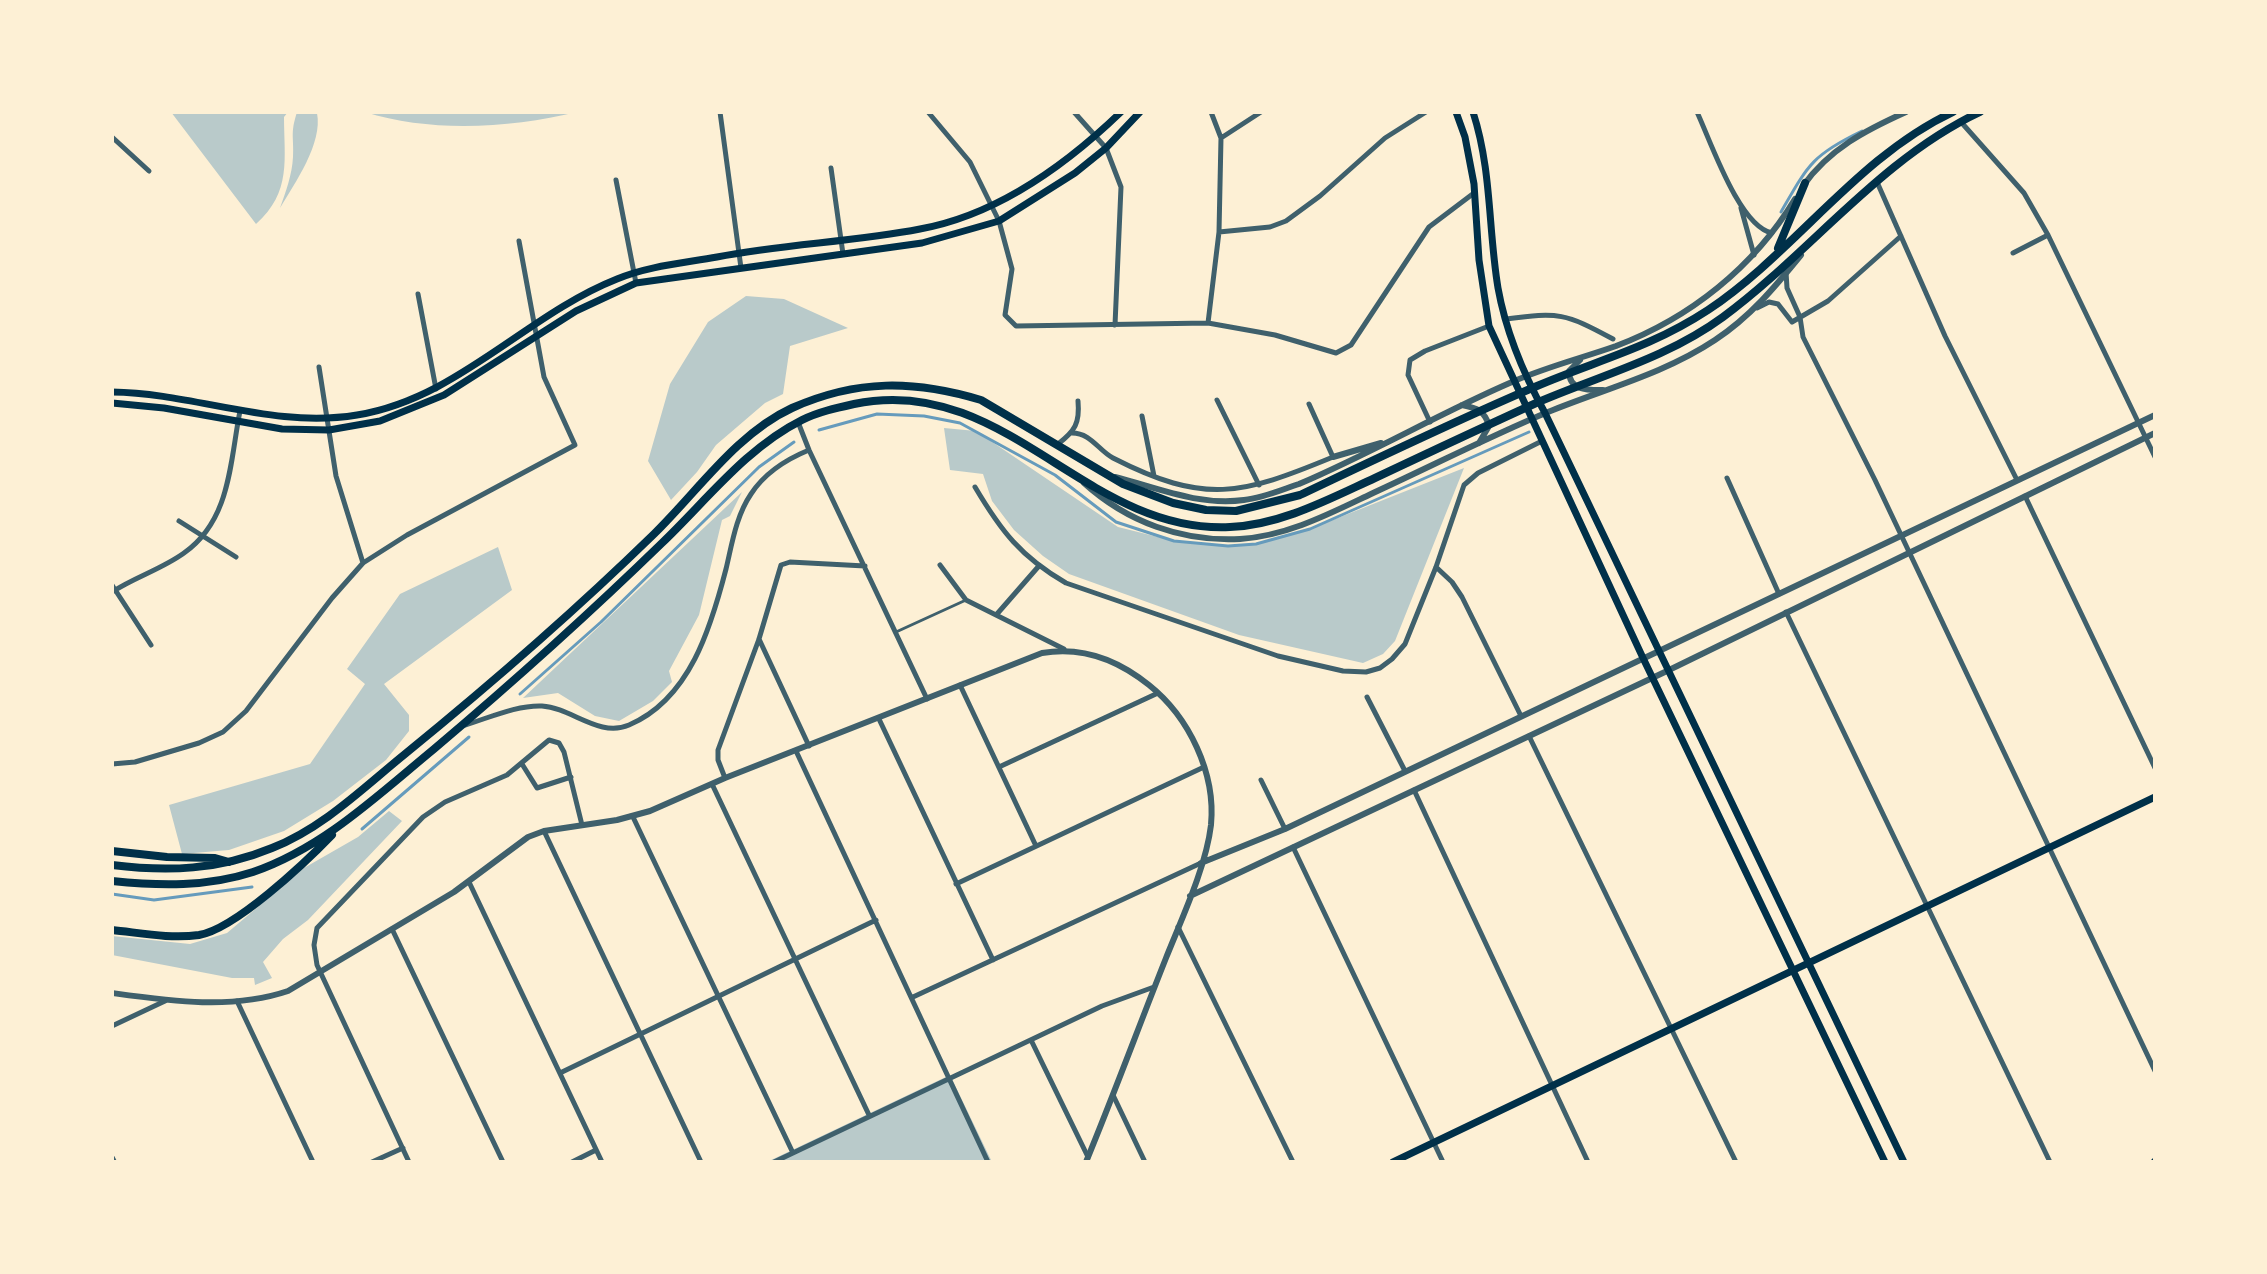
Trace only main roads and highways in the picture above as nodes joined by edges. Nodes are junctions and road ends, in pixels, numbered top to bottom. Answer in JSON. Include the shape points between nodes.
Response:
{"nodes":[{"id":1,"x":1121,"y":112,"type":"edge"},
{"id":2,"x":1140,"y":112,"type":"edge"},
{"id":3,"x":1456,"y":112,"type":"edge"},
{"id":4,"x":1473,"y":112,"type":"edge"},
{"id":5,"x":1953,"y":112,"type":"edge"},
{"id":6,"x":1980,"y":112,"type":"edge"},
{"id":7,"x":1805,"y":183,"type":"road end"},
{"id":8,"x":1776,"y":254,"type":"junction"},
{"id":9,"x":112,"y":392,"type":"edge"},
{"id":10,"x":952,"y":392,"type":"junction"},
{"id":11,"x":112,"y":403,"type":"edge"},
{"id":12,"x":947,"y":407,"type":"junction"},
{"id":13,"x":2155,"y":797,"type":"edge"},
{"id":14,"x":342,"y":824,"type":"junction"},
{"id":15,"x":112,"y":851,"type":"edge"},
{"id":16,"x":230,"y":862,"type":"junction"},
{"id":17,"x":112,"y":865,"type":"edge"},
{"id":18,"x":112,"y":881,"type":"edge"},
{"id":19,"x":112,"y":930,"type":"edge"},
{"id":20,"x":1808,"y":964,"type":"junction"},
{"id":21,"x":1792,"y":971,"type":"junction"},
{"id":22,"x":1393,"y":1162,"type":"edge"},
{"id":23,"x":1885,"y":1162,"type":"edge"},
{"id":24,"x":1904,"y":1162,"type":"edge"}],
"edges":[{"from":1,"to":9,"type":"main road","via":[[1058,165],[993,206],[921,229],[738,253],[634,273],[596,289],[436,388],[383,410],[327,419],[269,417],[163,395]]},
{"from":2,"to":11,"type":"main road","via":[[1106,148],[999,221],[922,243],[636,283],[576,311],[438,398],[380,421],[329,430],[282,429]]},
{"from":3,"to":21,"type":"main road","via":[[1475,193],[1489,326]]},
{"from":4,"to":20,"type":"main road","via":[[1487,166],[1505,319],[1525,377]]},
{"from":5,"to":8,"type":"main road","via":[[1910,136]]},
{"from":6,"to":12,"type":"main road","via":[[1926,143],[1877,182],[1720,320],[1656,356],[1540,402],[1293,514],[1222,527],[1172,521],[1137,510],[985,421]]},
{"from":7,"to":8,"type":"main road"},
{"from":8,"to":10,"type":"main road","via":[[1710,308],[1648,344],[1506,399],[1300,495],[1236,511],[1206,510],[1146,495],[981,400]]},
{"from":10,"to":12,"type":"main road"},
{"from":10,"to":16,"type":"main road","via":[[874,385],[826,396],[775,417],[745,440],[602,584],[453,715],[324,819],[286,842]]},
{"from":12,"to":14,"type":"main road","via":[[881,398],[798,422],[748,458],[607,596]]},
{"from":13,"to":20,"type":"main road"},
{"from":14,"to":18,"type":"main road","via":[[276,862],[233,877],[183,885]]},
{"from":14,"to":19,"type":"main road","via":[[293,871],[218,929],[175,936]]},
{"from":15,"to":16,"type":"main road"},
{"from":16,"to":17,"type":"main road","via":[[175,869]]},
{"from":20,"to":21,"type":"main road"},
{"from":20,"to":24,"type":"main road"},
{"from":21,"to":22,"type":"main road"},
{"from":21,"to":23,"type":"main road"}]}
